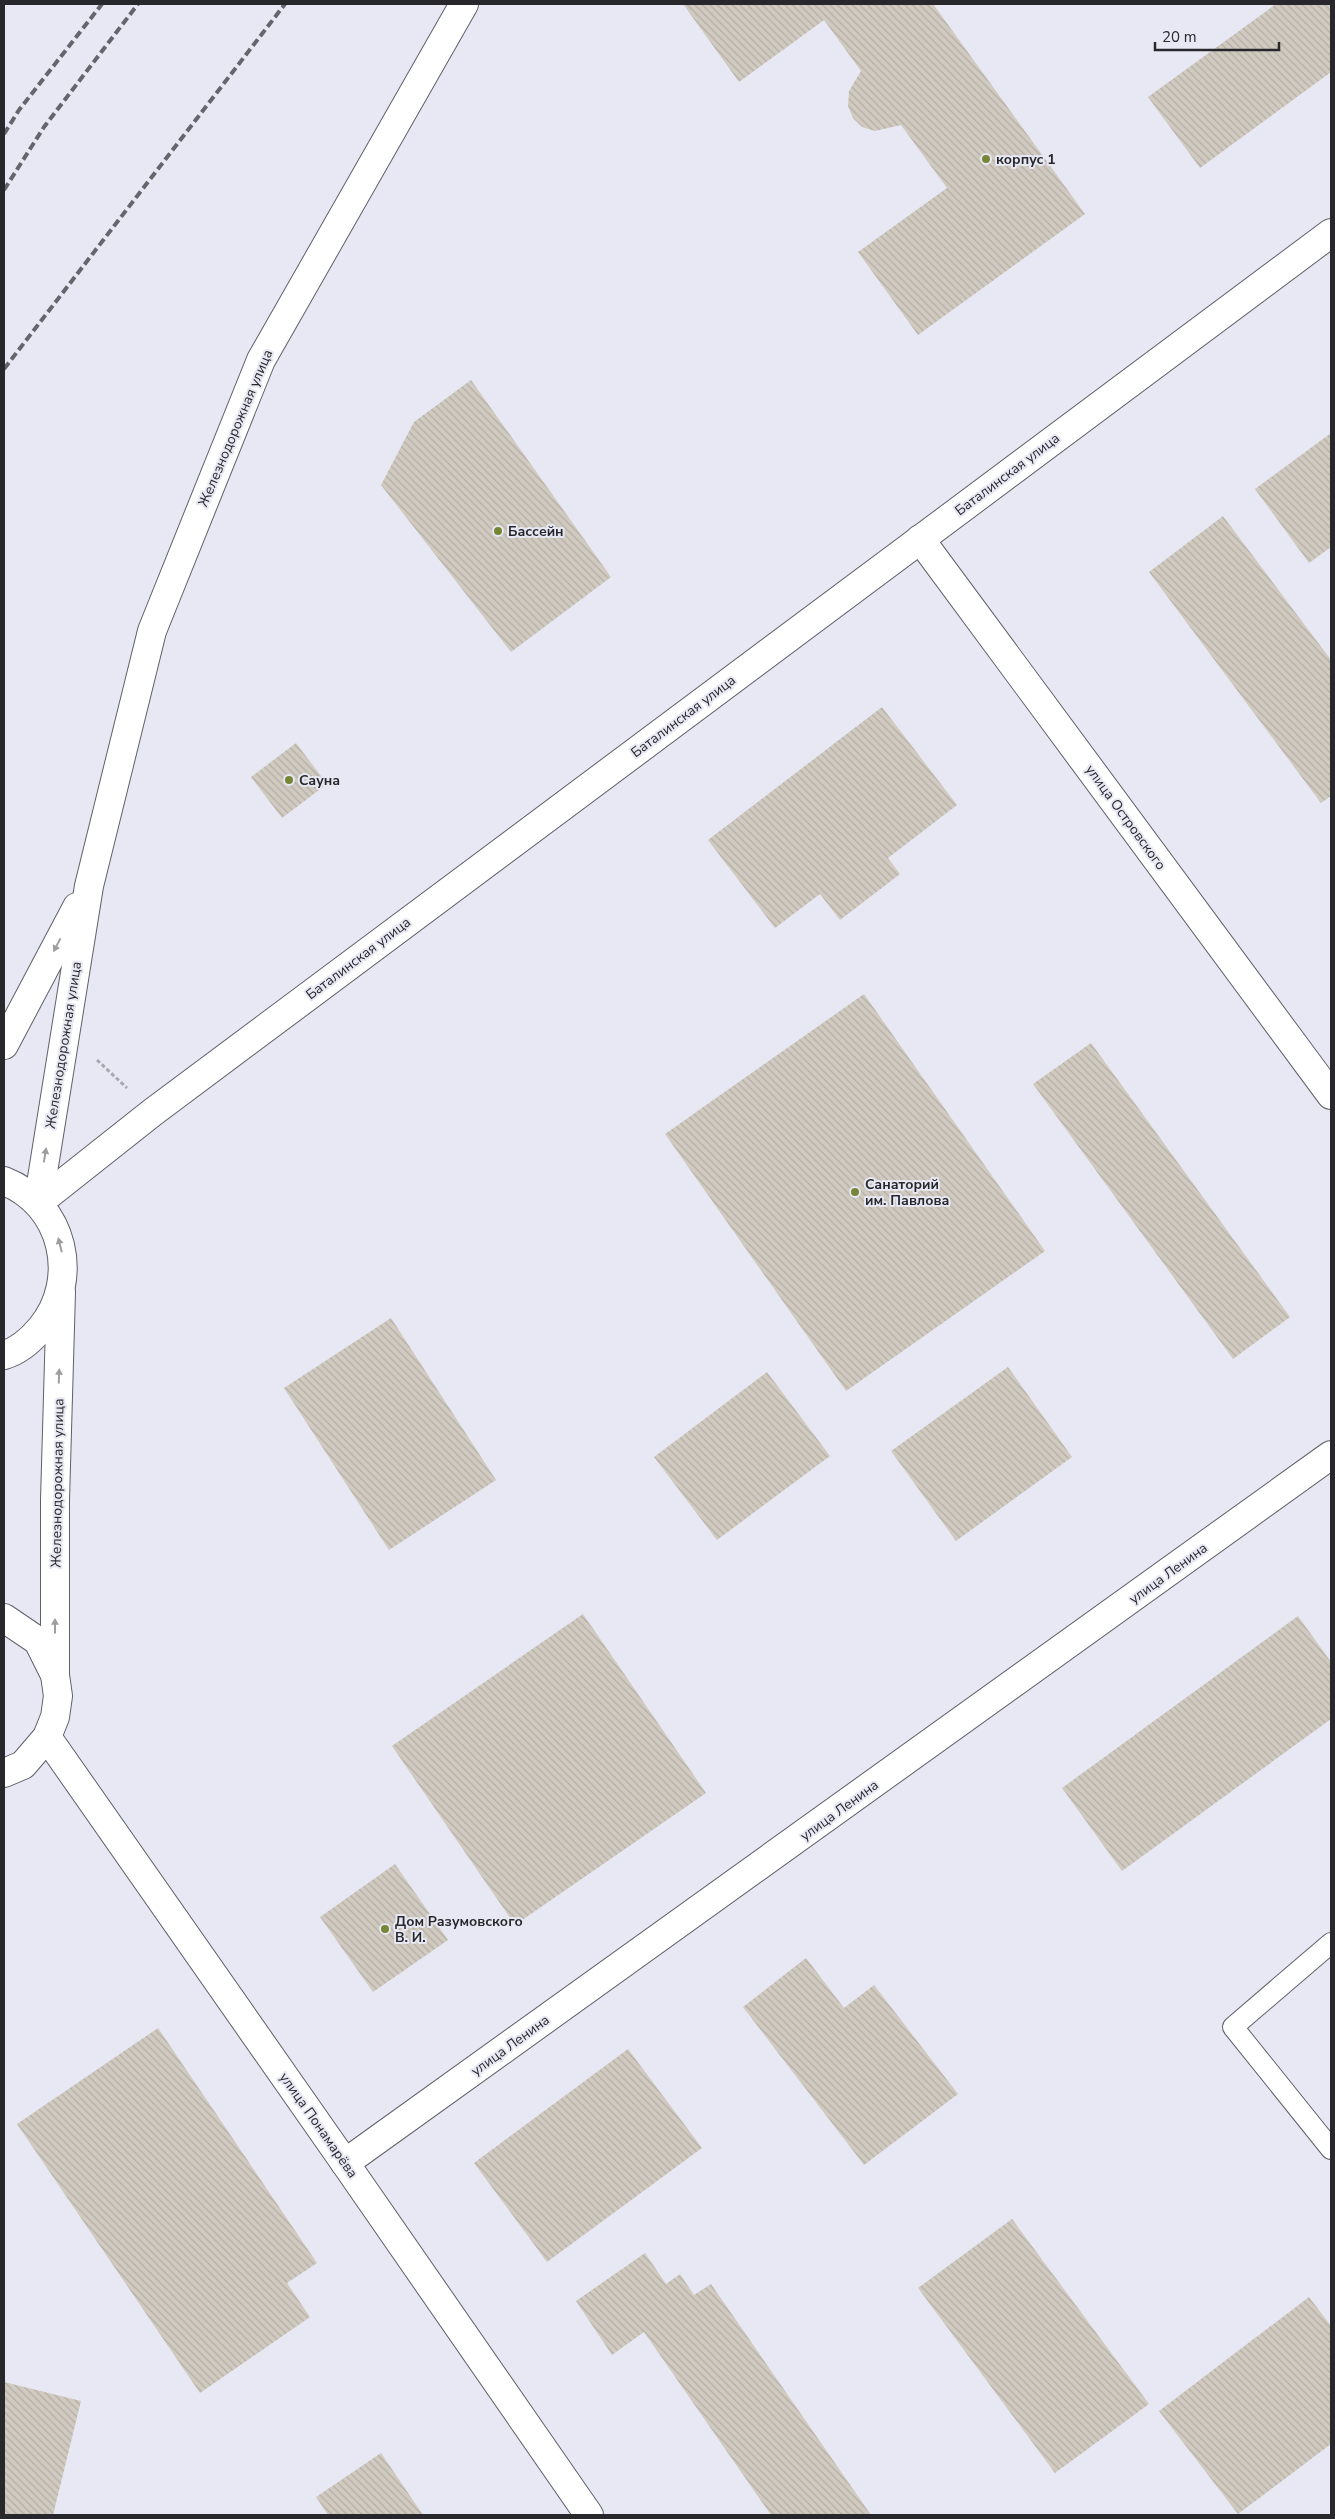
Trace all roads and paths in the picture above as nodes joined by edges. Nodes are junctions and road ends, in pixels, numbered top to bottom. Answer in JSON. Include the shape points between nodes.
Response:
{"nodes":[{"id":1,"x":464,"y":4,"type":"edge"},
{"id":2,"x":1331,"y":233,"type":"edge"},
{"id":3,"x":920,"y":539,"type":"junction"},
{"id":4,"x":88,"y":886,"type":"junction"},
{"id":5,"x":4,"y":1045,"type":"edge"},
{"id":6,"x":1331,"y":1095,"type":"edge"},
{"id":7,"x":4,"y":1181,"type":"edge"},
{"id":8,"x":38,"y":1203,"type":"junction"},
{"id":9,"x":61,"y":1292,"type":"junction"},
{"id":10,"x":4,"y":1355,"type":"edge"},
{"id":11,"x":1331,"y":1455,"type":"edge"},
{"id":12,"x":4,"y":1618,"type":"edge"},
{"id":13,"x":55,"y":1675,"type":"junction"},
{"id":14,"x":47,"y":1737,"type":"junction"},
{"id":15,"x":4,"y":1773,"type":"edge"},
{"id":16,"x":4,"y":1789,"type":"edge"},
{"id":17,"x":1331,"y":1943,"type":"edge"},
{"id":18,"x":1331,"y":2149,"type":"edge"},
{"id":19,"x":345,"y":2163,"type":"junction"},
{"id":20,"x":589,"y":2515,"type":"edge"}],
"edges":[{"from":1,"to":4,"type":"street","name":"Железнодорожная улица","via":[[260,360],[152,631]]},
{"from":2,"to":3,"type":"street","name":"Баталинская улица"},
{"from":3,"to":6,"type":"street","name":"улица Островского"},
{"from":3,"to":8,"type":"street","name":"Баталинская улица","via":[[153,1112]]},
{"from":4,"to":5,"type":"street","name":"Железнодорожная улица","one_way":true},
{"from":8,"to":4,"type":"street","name":"Железнодорожная улица","one_way":true},
{"from":7,"to":8,"type":"street","name":"Железнодорожная улица"},
{"from":9,"to":8,"type":"street","name":"Железнодорожная улица","one_way":true,"via":[[63,1260],[56,1229]]},
{"from":9,"to":10,"type":"street","via":[[50,1317],[32,1339]]},
{"from":13,"to":9,"type":"street","name":"Железнодорожная улица","one_way":true,"via":[[55,1500]]},
{"from":11,"to":19,"type":"street","name":"улица Ленина"},
{"from":12,"to":13,"type":"street","name":"Железнодорожная улица","via":[[38,1642]]},
{"from":13,"to":14,"type":"street","name":"Железнодорожная улица","via":[[57,1703]]},
{"from":14,"to":15,"type":"street","name":"Железнодорожная улица","via":[[23,1765]]},
{"from":14,"to":16,"type":"street","name":"Железнодорожная улица"},
{"from":14,"to":19,"type":"street","name":"улица Понамарёва"},
{"from":17,"to":18,"type":"lane","via":[[1233,2027]]},
{"from":19,"to":20,"type":"street","name":"улица Понамарёва"}]}
